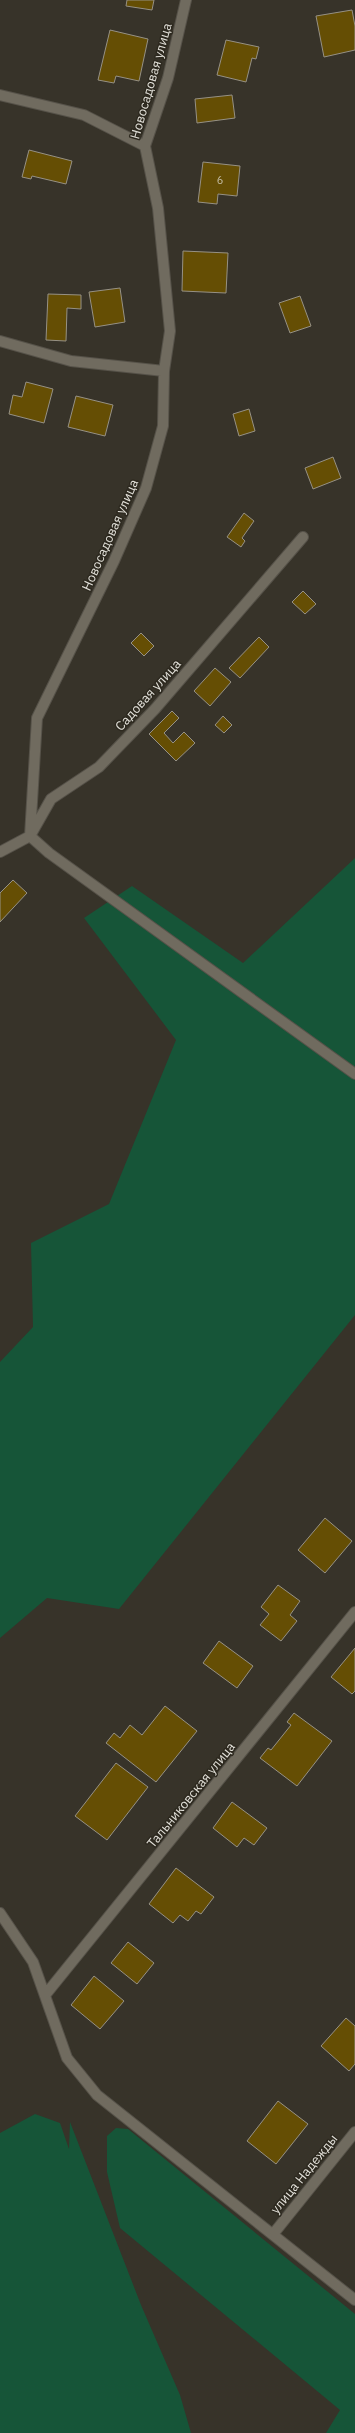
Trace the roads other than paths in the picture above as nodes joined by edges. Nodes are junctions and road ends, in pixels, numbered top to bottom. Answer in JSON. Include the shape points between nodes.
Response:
{"nodes":[{"id":1,"x":186,"y":0,"type":"edge"},
{"id":2,"x":0,"y":95,"type":"edge"},
{"id":3,"x":145,"y":146,"type":"junction"},
{"id":4,"x":0,"y":341,"type":"edge"},
{"id":5,"x":164,"y":371,"type":"junction"},
{"id":6,"x":304,"y":537,"type":"dead end"},
{"id":7,"x":30,"y":836,"type":"junction"},
{"id":8,"x":0,"y":852,"type":"edge"},
{"id":9,"x":355,"y":1074,"type":"edge"},
{"id":10,"x":355,"y":1612,"type":"edge"},
{"id":11,"x":0,"y":1913,"type":"edge"},
{"id":12,"x":46,"y":1994,"type":"junction"},
{"id":13,"x":355,"y":2132,"type":"edge"},
{"id":14,"x":274,"y":2233,"type":"junction"},
{"id":15,"x":355,"y":2300,"type":"edge"}],
"edges":[{"from":1,"to":3,"type":"street","name":"Новосадовая улица","via":[[168,78]]},
{"from":2,"to":3,"type":"street","via":[[84,115]]},
{"from":3,"to":5,"type":"street","name":"Новосадовая улица","via":[[158,208],[170,331]]},
{"from":4,"to":5,"type":"street","via":[[71,360]]},
{"from":5,"to":7,"type":"street","name":"Новосадовая улица","via":[[163,426],[146,488],[114,561],[37,718]]},
{"from":6,"to":7,"type":"street","name":"Садовая улица","via":[[155,708],[99,767],[51,799]]},
{"from":7,"to":8,"type":"street"},
{"from":7,"to":9,"type":"street","via":[[55,858]]},
{"from":10,"to":12,"type":"street","name":"Тальниковская улица"},
{"from":11,"to":12,"type":"street","via":[[33,1962]]},
{"from":12,"to":14,"type":"street","via":[[67,2058],[98,2095]]},
{"from":13,"to":14,"type":"street","name":"улица Надежды"},
{"from":14,"to":15,"type":"street"}]}
